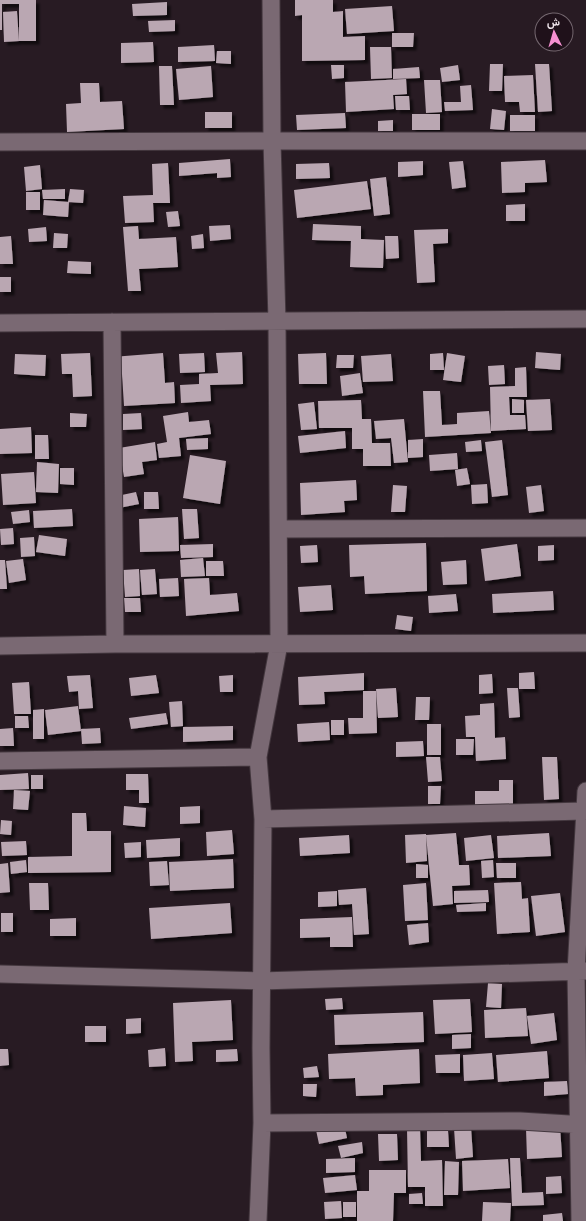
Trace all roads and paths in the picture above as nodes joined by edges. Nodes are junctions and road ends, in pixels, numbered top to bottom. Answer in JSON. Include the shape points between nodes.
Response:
{"nodes":[{"id":1,"x":271,"y":0,"type":"edge"},
{"id":2,"x":272,"y":141,"type":"junction"},
{"id":3,"x":586,"y":141,"type":"edge"},
{"id":4,"x":0,"y":142,"type":"edge"},
{"id":5,"x":586,"y":319,"type":"edge"},
{"id":6,"x":277,"y":321,"type":"junction"},
{"id":7,"x":112,"y":322,"type":"junction"},
{"id":8,"x":0,"y":323,"type":"edge"},
{"id":9,"x":586,"y":528,"type":"edge"},
{"id":10,"x":279,"y":529,"type":"junction"},
{"id":11,"x":586,"y":643,"type":"edge"},
{"id":12,"x":115,"y":644,"type":"junction"},
{"id":13,"x":279,"y":644,"type":"junction"},
{"id":14,"x":0,"y":646,"type":"edge"},
{"id":15,"x":258,"y":757,"type":"junction"},
{"id":16,"x":0,"y":761,"type":"edge"},
{"id":17,"x":586,"y":791,"type":"edge"},
{"id":18,"x":584,"y":811,"type":"junction"},
{"id":19,"x":263,"y":819,"type":"junction"},
{"id":20,"x":581,"y":972,"type":"edge"},
{"id":21,"x":0,"y":974,"type":"edge"},
{"id":22,"x":261,"y":981,"type":"junction"},
{"id":23,"x":262,"y":1123,"type":"junction"},
{"id":24,"x":582,"y":1125,"type":"edge"},
{"id":25,"x":258,"y":1221,"type":"edge"},
{"id":26,"x":580,"y":1221,"type":"edge"}],
"edges":[{"from":1,"to":2,"type":"street"},
{"from":2,"to":3,"type":"street"},
{"from":2,"to":4,"type":"street"},
{"from":2,"to":6,"type":"street"},
{"from":5,"to":6,"type":"street"},
{"from":6,"to":7,"type":"street"},
{"from":6,"to":10,"type":"street"},
{"from":7,"to":8,"type":"street"},
{"from":7,"to":12,"type":"street"},
{"from":9,"to":10,"type":"street"},
{"from":10,"to":13,"type":"street"},
{"from":11,"to":13,"type":"street"},
{"from":12,"to":13,"type":"street"},
{"from":12,"to":14,"type":"street"},
{"from":13,"to":15,"type":"street"},
{"from":15,"to":16,"type":"street"},
{"from":15,"to":19,"type":"street"},
{"from":17,"to":18,"type":"street"},
{"from":18,"to":19,"type":"street"},
{"from":18,"to":20,"type":"street"},
{"from":19,"to":22,"type":"street"},
{"from":20,"to":22,"type":"street"},
{"from":20,"to":24,"type":"street"},
{"from":21,"to":22,"type":"street"},
{"from":22,"to":23,"type":"street"},
{"from":23,"to":24,"type":"street","via":[[520,1121]]},
{"from":23,"to":25,"type":"street"},
{"from":24,"to":26,"type":"street"}]}
